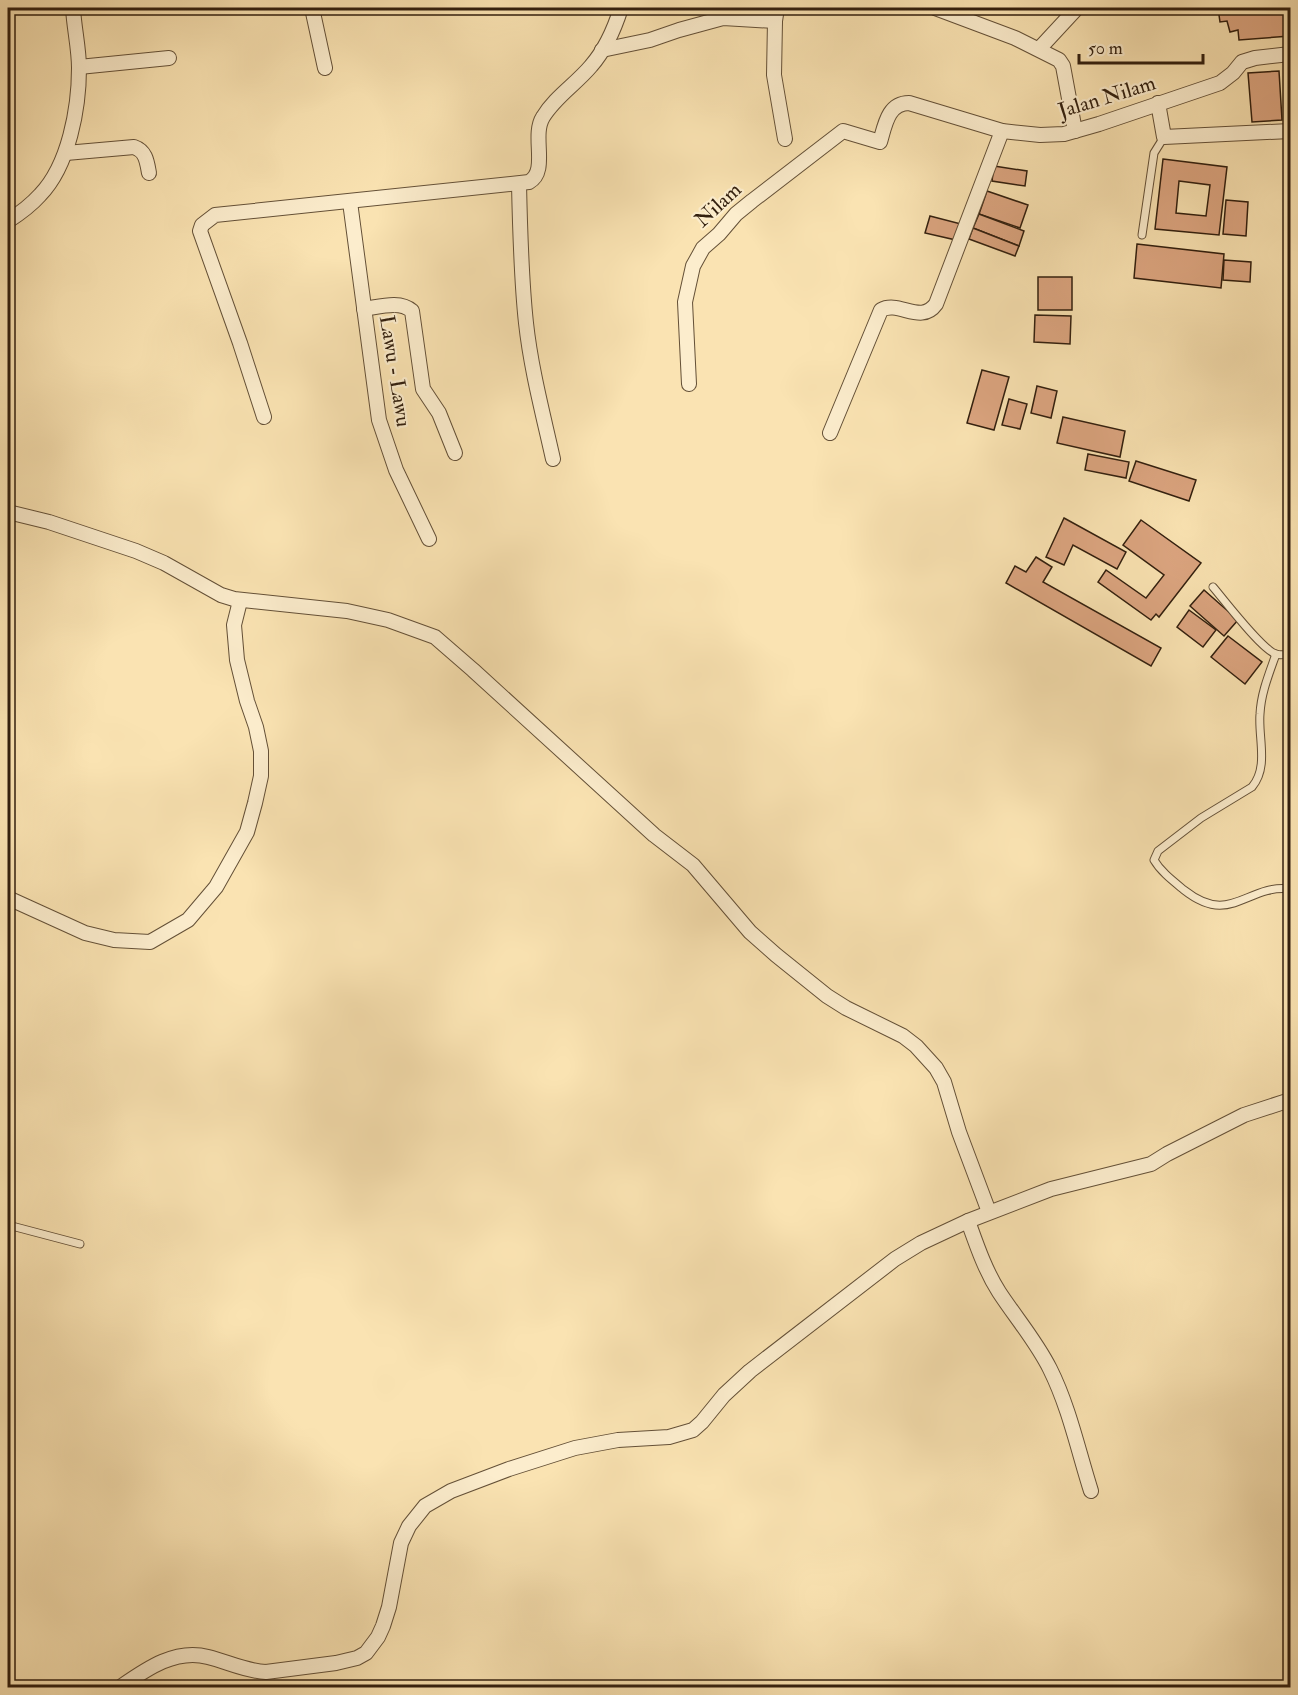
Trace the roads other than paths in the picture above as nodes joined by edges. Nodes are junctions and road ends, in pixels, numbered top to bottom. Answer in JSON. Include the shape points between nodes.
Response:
{"nodes":[{"id":1,"x":73,"y":8,"type":"edge"},
{"id":2,"x":312,"y":8,"type":"edge"},
{"id":3,"x":621,"y":8,"type":"edge"},
{"id":4,"x":935,"y":8,"type":"edge"},
{"id":5,"x":1077,"y":8,"type":"edge"},
{"id":6,"x":776,"y":14,"type":"edge"},
{"id":7,"x":1039,"y":49,"type":"junction"},
{"id":8,"x":602,"y":50,"type":"junction"},
{"id":9,"x":1290,"y":54,"type":"edge"},
{"id":10,"x":169,"y":58,"type":"dead end"},
{"id":11,"x":79,"y":67,"type":"junction"},
{"id":12,"x":325,"y":68,"type":"dead end"},
{"id":13,"x":1158,"y":104,"type":"junction"},
{"id":14,"x":1002,"y":131,"type":"junction"},
{"id":15,"x":1075,"y":131,"type":"junction"},
{"id":16,"x":1290,"y":131,"type":"edge"},
{"id":17,"x":1164,"y":136,"type":"junction"},
{"id":18,"x":784,"y":139,"type":"dead end"},
{"id":19,"x":880,"y":142,"type":"joint"},
{"id":20,"x":66,"y":153,"type":"junction"},
{"id":21,"x":149,"y":173,"type":"dead end"},
{"id":22,"x":519,"y":184,"type":"junction"},
{"id":23,"x":350,"y":202,"type":"junction"},
{"id":24,"x":8,"y":221,"type":"edge"},
{"id":25,"x":1142,"y":235,"type":"dead end"},
{"id":26,"x":364,"y":309,"type":"junction"},
{"id":27,"x":689,"y":384,"type":"dead end"},
{"id":28,"x":264,"y":417,"type":"dead end"},
{"id":29,"x":830,"y":433,"type":"dead end"},
{"id":30,"x":455,"y":453,"type":"dead end"},
{"id":31,"x":553,"y":459,"type":"dead end"},
{"id":32,"x":8,"y":512,"type":"edge"},
{"id":33,"x":429,"y":539,"type":"dead end"},
{"id":34,"x":1214,"y":587,"type":"dead end"},
{"id":35,"x":240,"y":601,"type":"junction"},
{"id":36,"x":1276,"y":654,"type":"junction"},
{"id":37,"x":1290,"y":654,"type":"edge"},
{"id":38,"x":1290,"y":889,"type":"edge"},
{"id":39,"x":8,"y":898,"type":"edge"},
{"id":40,"x":1290,"y":1100,"type":"edge"},
{"id":41,"x":989,"y":1212,"type":"junction"},
{"id":42,"x":968,"y":1221,"type":"junction"},
{"id":43,"x":8,"y":1226,"type":"edge"},
{"id":44,"x":80,"y":1244,"type":"dead end"},
{"id":45,"x":1091,"y":1491,"type":"dead end"},
{"id":46,"x":119,"y":1688,"type":"edge"}],
"edges":[{"from":1,"to":11,"type":"street"},
{"from":2,"to":12,"type":"street"},
{"from":3,"to":8,"type":"street"},
{"from":4,"to":7,"type":"street"},
{"from":5,"to":7,"type":"street"},
{"from":6,"to":8,"type":"street","via":[[723,18]]},
{"from":6,"to":18,"type":"street","via":[[774,75]]},
{"from":7,"to":15,"type":"street","via":[[1063,66]]},
{"from":8,"to":22,"type":"street","via":[[544,115],[537,133],[539,171],[534,180]]},
{"from":9,"to":13,"type":"street","name":"Jalan Nilam","via":[[1242,62],[1220,83]]},
{"from":10,"to":11,"type":"street"},
{"from":11,"to":20,"type":"street"},
{"from":13,"to":15,"type":"street","name":"Jalan Nilam"},
{"from":13,"to":17,"type":"street"},
{"from":14,"to":15,"type":"street","name":"Jalan Nilam","via":[[1040,135]]},
{"from":14,"to":19,"type":"street","name":"Jalan Nilam","via":[[903,103],[891,111]]},
{"from":14,"to":29,"type":"street","via":[[936,304],[922,314],[889,307],[881,310]]},
{"from":16,"to":17,"type":"street"},
{"from":17,"to":25,"type":"lane","via":[[1154,153]]},
{"from":19,"to":27,"type":"street","name":"Nilam","via":[[843,132],[736,214],[703,248],[693,266],[685,302]]},
{"from":20,"to":21,"type":"street","via":[[134,147],[143,153]]},
{"from":20,"to":24,"type":"street","via":[[42,194]]},
{"from":22,"to":23,"type":"street"},
{"from":22,"to":31,"type":"street","via":[[526,324]]},
{"from":23,"to":26,"type":"street","name":"Lawu - Lawu"},
{"from":23,"to":28,"type":"street","via":[[215,215],[202,225],[200,231]]},
{"from":26,"to":30,"type":"street","via":[[399,305],[412,311],[423,389],[439,413]]},
{"from":26,"to":33,"type":"street","name":"Lawu - Lawu","via":[[379,420],[396,470]]},
{"from":32,"to":35,"type":"street","via":[[136,551]]},
{"from":34,"to":36,"type":"lane","via":[[1252,633]]},
{"from":35,"to":39,"type":"street","via":[[234,625],[237,660],[261,751],[261,776],[247,832],[216,887],[188,920],[150,942],[85,933]]},
{"from":35,"to":41,"type":"street","via":[[347,611],[435,637],[693,866],[776,956],[827,996],[916,1046],[944,1082]]},
{"from":36,"to":37,"type":"lane"},
{"from":36,"to":38,"type":"lane","via":[[1260,714],[1262,770],[1257,780],[1158,851],[1154,860],[1188,893],[1211,905],[1228,906],[1274,888]]},
{"from":40,"to":41,"type":"street","via":[[1244,1115],[1152,1164],[1051,1189]]},
{"from":41,"to":42,"type":"street"},
{"from":42,"to":45,"type":"street","via":[[989,1274],[1050,1370],[1065,1404]]},
{"from":42,"to":46,"type":"street","via":[[895,1259],[750,1371],[693,1430],[669,1437],[594,1444],[550,1455],[451,1491],[425,1506],[405,1534],[383,1626],[366,1653],[357,1658],[256,1672],[207,1657],[177,1655],[146,1669]]},
{"from":43,"to":44,"type":"lane"}]}
